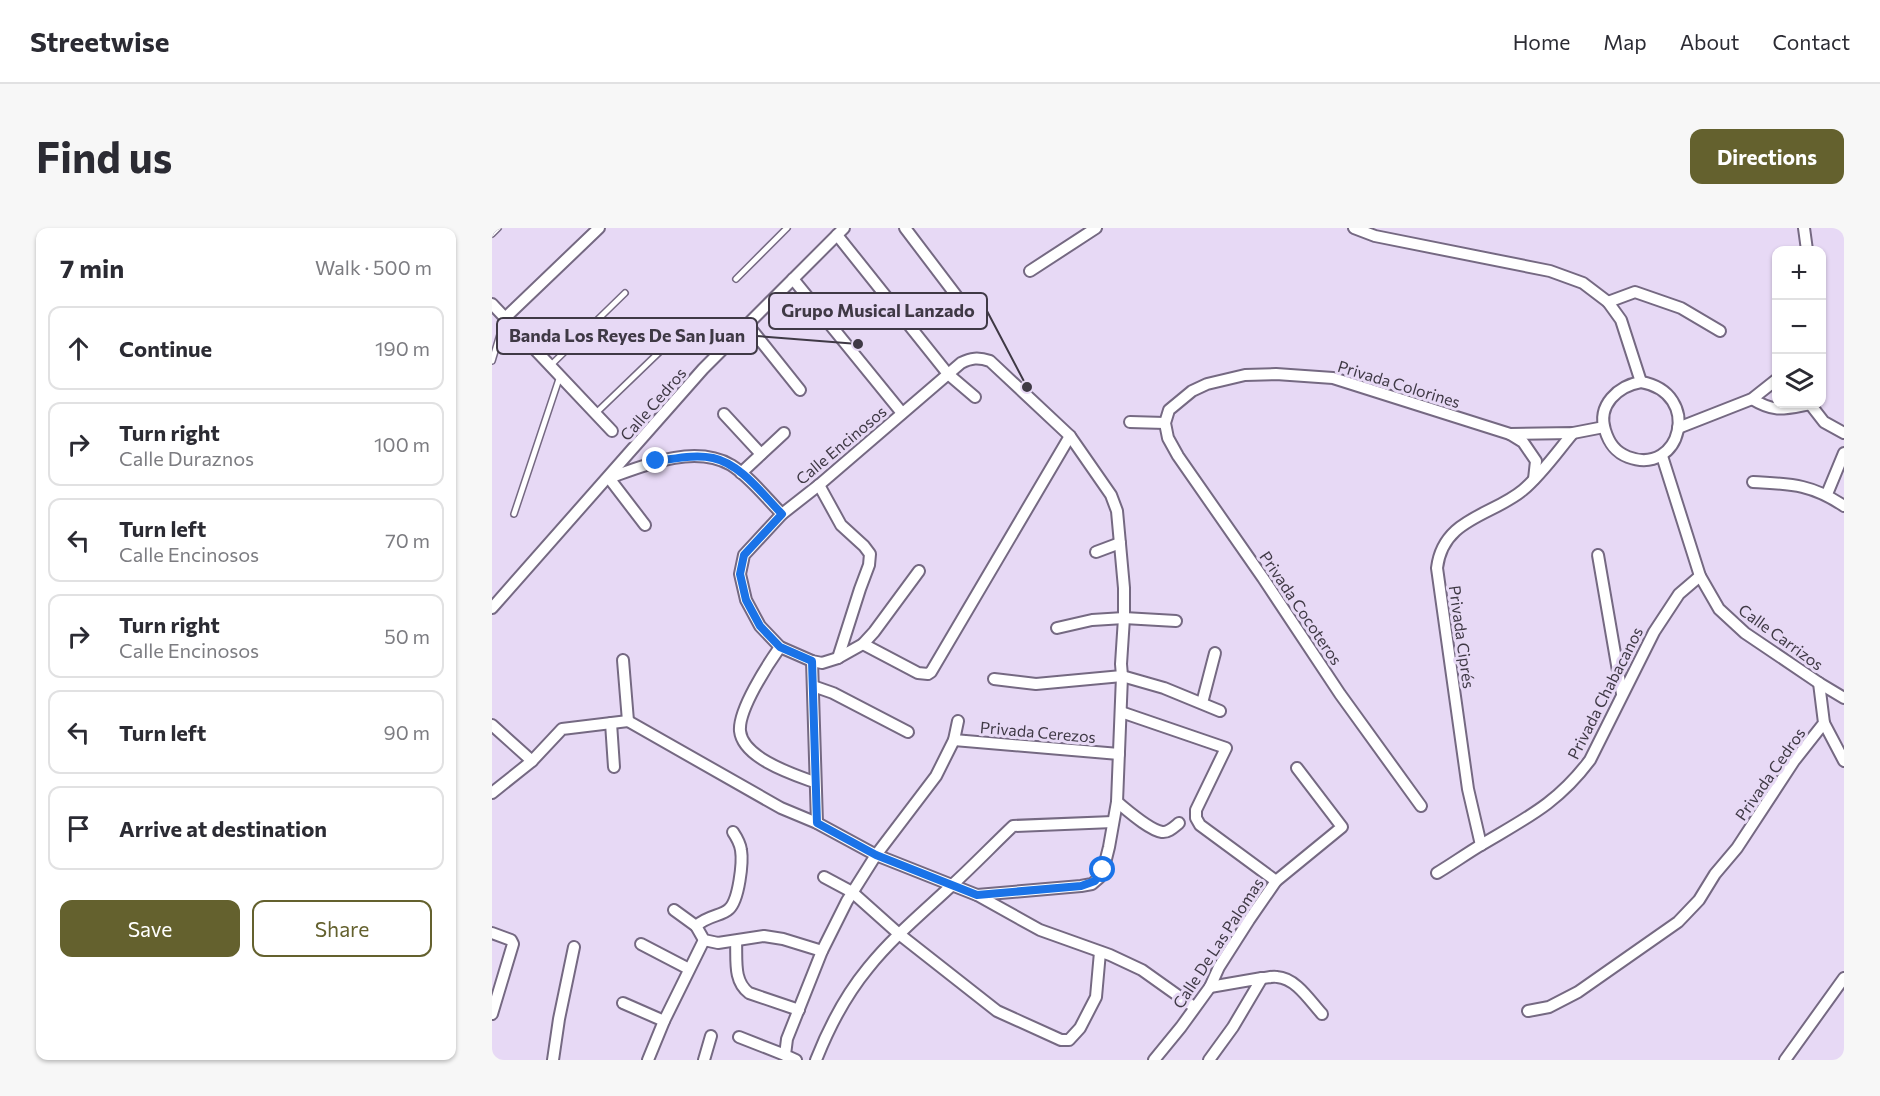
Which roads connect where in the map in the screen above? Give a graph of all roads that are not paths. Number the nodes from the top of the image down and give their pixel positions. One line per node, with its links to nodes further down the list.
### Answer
1 (498, 228): 9 (lane)
2 (599, 228): 18 (street)
3 (787, 228): 12 (lane)
4 (905, 228): 17 (street)
5 (1096, 228): 11 (street)
6 (1354, 228): 15 (street)
7 (1804, 228): 10 (street)
8 (840, 231): 13 (street, Calle Cedros); 24 (street)
9 (492, 234)
10 (1806, 246)
11 (1030, 270)
12 (736, 279)
13 (793, 279): 19 (street, Calle Cedros); 34 (street)
14 (625, 293): 23 (lane)
15 (1608, 302): 20 (street); 26 (street)
16 (492, 304): 18 (street)
17 (971, 315)
18 (505, 318): 22 (lane); 23 (street)
19 (748, 325): 28 (street); 50 (street, Calle Cedros)
20 (1720, 330)
21 (675, 337): 33 (lane)
22 (492, 361)
23 (550, 366): 25 (street)
24 (948, 374): 29 (street); 34 (street, Calle Encinosos); 45 (street, Calle Encinosos)
25 (560, 376): 33 (street); 56 (lane)
26 (1641, 382): 38 (street); 39 (street)
27 (1772, 383): 30 (street)
28 (800, 390)
29 (975, 397)
30 (1752, 399): 31 (street); 39 (street)
31 (1788, 408)
32 (1813, 408): 41 (street)
33 (596, 413): 40 (street)
34 (902, 413): 53 (street, Calle Encinosos)
35 (724, 414): 47 (street)
36 (1130, 422): 37 (street)
37 (1165, 423): 44 (street, Privada Colorines); 98 (street, Privada Cocoteros)
38 (1604, 427): 43 (street, Privada Colorines); 48 (street)
39 (1678, 428): 48 (street)
40 (612, 431)
41 (1844, 432)
42 (784, 433): 47 (street)
43 (1573, 433): 44 (street, Privada Colorines); 51 (street, Privada Ciprés)
44 (1510, 434): 51 (street)
45 (1070, 436): 59 (street, Calle Encinosos); 68 (street)
46 (1844, 453): 54 (street)
47 (761, 454): 49 (street)
48 (1662, 456): 63 (street, Calle Carrizos)
49 (741, 473): 50 (street); 57 (street)
50 (609, 477): 58 (street); 64 (street, Calle Cedros)
51 (1534, 479): 103 (street, Privada Ciprés)
52 (1753, 482): 54 (street)
53 (819, 485): 57 (street, Calle Encinosos); 71 (street)
54 (1827, 494): 55 (street)
55 (1844, 506)
56 (514, 514)
57 (782, 514): 69 (street, Calle Encinosos)
58 (645, 525)
59 (1120, 543): 60 (street); 65 (street, Calle Encinosos)
60 (1096, 552)
61 (1598, 555): 78 (street)
62 (919, 571): 68 (street)
63 (1700, 576): 76 (street, Calle Carrizos); 78 (street, Privada Chabacanos)
64 (492, 608)
65 (1124, 618): 66 (street); 67 (street); 74 (street, Calle Encinosos)
66 (1176, 621)
67 (1058, 628)
68 (863, 644): 71 (street)
69 (780, 647): 73 (street, Calle Encinosos); 95 (street)
70 (1215, 653): 80 (street)
71 (838, 658): 73 (street)
72 (623, 660): 84 (street)
73 (812, 661): 77 (street)
74 (1122, 676): 75 (street); 80 (street); 82 (street, Calle Encinosos)
75 (994, 679)
76 (1819, 683): 79 (street, Calle Carrizos); 86 (street, Privada Cedros)
77 (813, 686): 88 (street); 95 (street)
78 (1622, 694): 103 (street, Privada Chabacanos)
79 (1844, 698)
80 (1202, 703): 81 (street)
81 (1220, 711)
82 (1121, 712): 90 (street, Calle Encinosos); 107 (street)
83 (958, 720): 89 (street)
84 (628, 721): 85 (street); 100 (street)
85 (611, 723): 91 (street); 93 (street)
86 (1824, 723): 92 (street); 128 (street, Privada Cedros)
87 (492, 725): 91 (street)
88 (908, 732)
89 (954, 740): 90 (street, Privada Cerezos); 104 (street)
90 (1119, 754): 97 (street, Calle Encinosos)
91 (532, 761): 96 (street)
92 (1844, 761)
93 (614, 767)
94 (1296, 768): 107 (street, Calle De Las Palomas)
95 (814, 782): 100 (street)
96 (492, 793)
97 (1117, 802): 99 (street, Calle Encinosos); 101 (street)
98 (1421, 806)
99 (1113, 822): 108 (street); 110 (street, Calle Encinosos)
100 (817, 823): 104 (street)
101 (1179, 824)
102 (733, 832): 112 (street)
103 (1480, 845): 105 (street, Privada Chabacanos)
104 (876, 855): 108 (street); 109 (street)
105 (1437, 873)
106 (824, 877): 109 (street)
107 (1276, 881): 124 (street, Calle De Las Palomas)
108 (953, 884): 110 (street); 114 (street)
109 (852, 892): 114 (street); 119 (street)
110 (977, 895): 120 (street)
111 (674, 910): 112 (street)
112 (696, 926): 115 (street)
113 (492, 933): 129 (street)
114 (898, 934): 120 (street); 139 (street)
115 (704, 939): 116 (street); 121 (street)
116 (736, 941): 119 (street); 127 (street)
117 (641, 944): 121 (street)
118 (574, 947): 135 (street)
119 (822, 951): 127 (street)
120 (1100, 952): 126 (street)
121 (689, 969): 131 (street)
122 (1262, 978): 124 (street); 130 (street); 141 (street)
123 (1844, 978): 142 (street)
124 (1210, 987): 126 (street, Calle De Las Palomas)
125 (623, 1003): 131 (street)
126 (1194, 1007): 140 (street, Calle De Las Palomas)
127 (799, 1010): 134 (street)
128 (1528, 1011)
129 (492, 1014)
130 (1322, 1014)
131 (664, 1021): 136 (street)
132 (711, 1036): 137 (street)
133 (739, 1037): 134 (street)
134 (785, 1055): 138 (street)
135 (553, 1060)
136 (648, 1060)
137 (704, 1060)
138 (796, 1060)
139 (816, 1060)
140 (1154, 1060)
141 (1209, 1060)
142 (1785, 1060)

